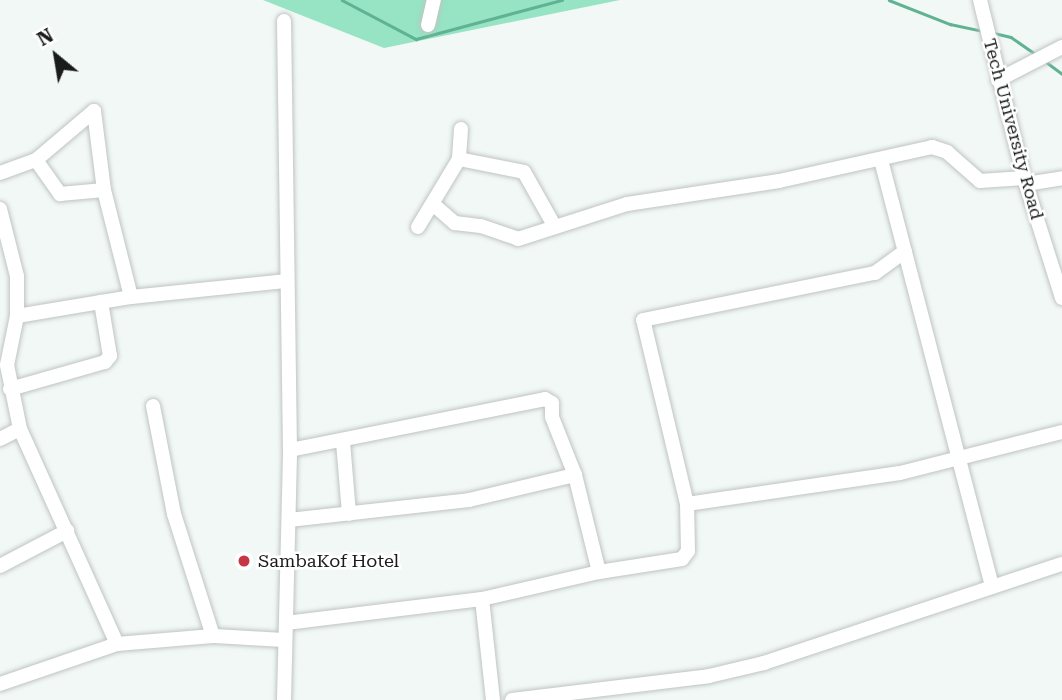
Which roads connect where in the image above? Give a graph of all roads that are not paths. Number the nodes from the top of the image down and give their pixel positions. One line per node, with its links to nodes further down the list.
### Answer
1 (434, 0): 4 (street)
2 (980, 0): 6 (street, Tech University Road)
3 (284, 21): 21 (street)
4 (428, 25)
5 (1062, 47): 6 (street)
6 (998, 80): 13 (street, Tech University Road)
7 (461, 130): 8 (street)
8 (459, 159): 15 (street); 18 (street)
9 (36, 160): 11 (street); 14 (street); 14 (street)
10 (881, 160): 13 (street); 18 (street); 19 (street)
11 (0, 173)
12 (1062, 178): 13 (street)
13 (1025, 181): 20 (street, Tech University Road)
14 (104, 190): 22 (street)
15 (434, 205): 17 (street); 18 (street)
16 (0, 209): 25 (street)
17 (418, 227)
18 (555, 227)
19 (905, 251): 34 (street); 36 (street)
20 (1056, 257): 23 (street, Tech University Road)
21 (285, 281): 22 (street); 33 (street)
22 (131, 297): 24 (street)
23 (1062, 298)
24 (101, 302): 25 (street); 27 (street)
25 (17, 316): 26 (street)
26 (3, 364): 27 (street)
27 (10, 389): 29 (street)
28 (153, 406): 46 (street)
29 (20, 429): 31 (street); 39 (street)
30 (1062, 432): 34 (street)
31 (0, 439)
32 (343, 442): 33 (street); 35 (street); 37 (street)
33 (290, 450): 38 (street)
34 (959, 461): 36 (street); 43 (street)
35 (575, 475): 37 (street); 42 (street)
36 (687, 504): 42 (street)
37 (349, 514): 38 (street)
38 (289, 520): 45 (street)
39 (67, 531): 41 (street); 48 (street)
40 (1062, 564): 43 (street)
41 (0, 566)
42 (599, 572): 44 (street)
43 (992, 587): 50 (street)
44 (482, 599): 45 (street); 52 (street)
45 (286, 623): 47 (street)
46 (213, 636): 47 (street); 48 (street)
47 (285, 640): 51 (street)
48 (117, 644): 49 (street)
49 (0, 684)
50 (604, 693): 53 (street)
51 (284, 700)
52 (493, 700)
53 (512, 700)

